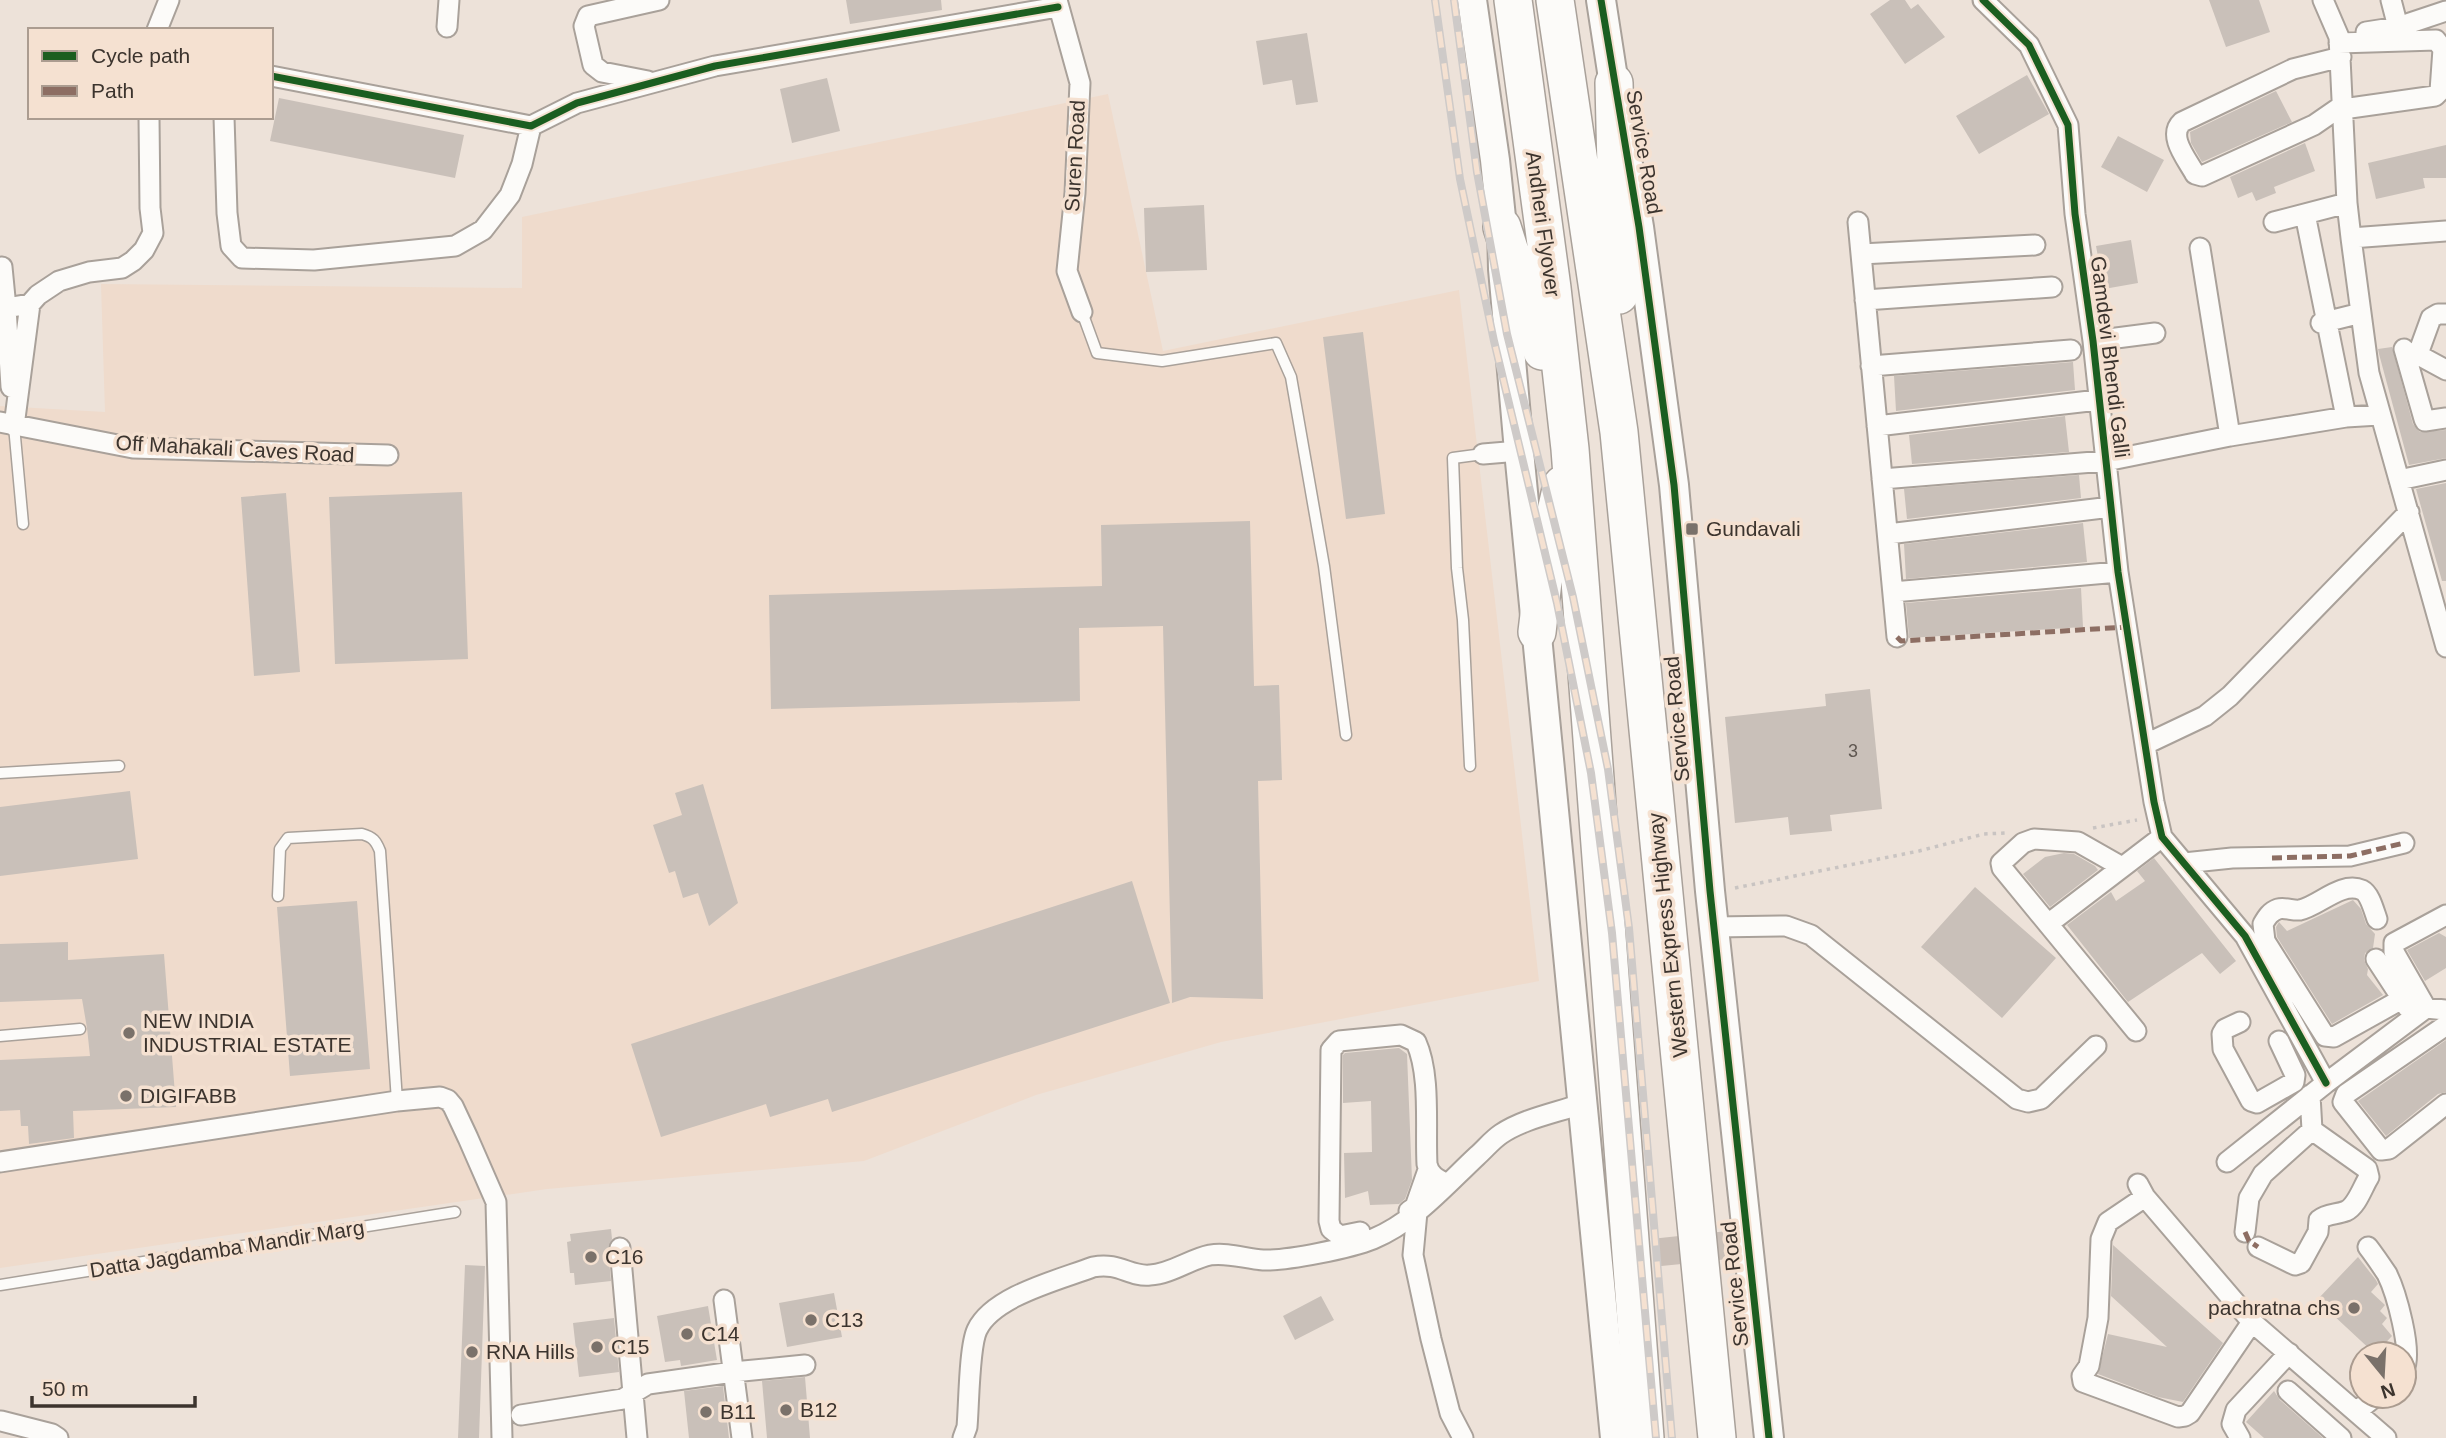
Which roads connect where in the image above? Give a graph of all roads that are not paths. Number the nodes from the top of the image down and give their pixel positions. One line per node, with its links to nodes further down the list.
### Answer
1 (169, 0): 15 (street)
2 (449, 0): 13 (street)
3 (659, 0): 18 (street)
4 (1472, 0): 28 (street)
5 (1513, 0): 60 (highway, Andheri Flyover)
6 (1555, 0): 58 (highway)
7 (1601, 0): 19 (street, Service Road)
8 (1983, 0): 44 (street, Gamdevi Bhendi Galli)
9 (2323, 0): 16 (street)
10 (2391, 0): 14 (street)
11 (1058, 4): 18 (street); 39 (street, Suren Road)
12 (2446, 11): 14 (street)
13 (447, 27)
14 (2398, 27): 16 (street)
15 (158, 28)
16 (2340, 46): 20 (street); 20 (street); 20 (street)
17 (273, 76): 23 (street)
18 (656, 83): 23 (street)
19 (1614, 83): 58 (highway); 90 (street, Service Road)
20 (2343, 107): 24 (street)
21 (149, 119): 37 (street)
22 (224, 119): 23 (street)
23 (531, 125)
24 (2347, 203): 25 (street); 30 (street)
25 (2305, 214): 27 (street); 42 (street)
26 (1858, 222): 33 (street)
27 (2274, 222)
28 (1502, 228): 60 (highway); 61 (street)
29 (2446, 232): 30 (street)
30 (2351, 238): 40 (street)
31 (2035, 245): 33 (street)
32 (2200, 248): 59 (street)
33 (1861, 254): 36 (street)
34 (2, 267): 38 (street)
35 (2052, 287): 36 (street)
36 (1865, 300): 47 (street)
37 (30, 304): 38 (street); 56 (street)
38 (6, 308): 51 (street)
39 (1082, 312): 77 (lane)
40 (2361, 313): 42 (street); 49 (street)
41 (2446, 314): 48 (street)
42 (2324, 322): 50 (street)
43 (2155, 333): 44 (street)
44 (2092, 341): 52 (street, Gamdevi Bhendi Galli)
45 (2404, 349): 55 (street)
46 (2071, 350): 47 (street)
47 (1871, 366): 57 (street)
48 (2446, 370)
49 (2369, 373): 50 (street); 53 (street)
50 (2336, 382): 54 (street)
51 (11, 389)
52 (2098, 400): 57 (street); 64 (street, Gamdevi Bhendi Galli)
53 (2379, 415): 54 (street); 67 (street)
54 (2346, 417): 59 (street)
55 (2446, 418)
56 (7, 424): 63 (street, Off Mahakali Caves Road); 70 (lane)
57 (1877, 426): 66 (street)
58 (1619, 432): 136 (highway, Western Express Highway)
59 (2230, 436): 64 (street)
60 (1570, 449): 74 (highway); 135 (highway)
61 (1519, 451): 62 (street); 74 (street)
62 (1483, 454): 80 (lane)
63 (388, 455)
64 (2106, 461): 66 (street); 68 (street, Gamdevi Bhendi Galli)
65 (2446, 470): 67 (street)
66 (1882, 479): 71 (street)
67 (2399, 480): 69 (street)
68 (2111, 507): 71 (street); 72 (street, Gamdevi Bhendi Galli)
69 (2409, 512): 76 (street); 78 (street)
70 (23, 524)
71 (1888, 534): 73 (street)
72 (2118, 572): 73 (street); 78 (street, Gamdevi Bhendi Galli)
73 (1893, 592): 75 (street)
74 (1537, 632): 104 (street)
75 (1898, 637)
76 (2444, 637)
77 (1346, 735)
78 (2146, 744): 82 (street, Gamdevi Bhendi Galli)
79 (119, 766): 81 (lane)
80 (1470, 766)
81 (0, 774)
82 (2162, 837): 84 (street); 85 (street)
83 (2404, 843): 84 (street)
84 (2184, 863): 99 (street)
85 (2122, 867): 89 (street); 89 (street)
86 (278, 896): 103 (lane)
87 (2446, 915): 93 (street)
88 (2377, 919): 92 (street)
89 (2048, 924): 97 (street)
90 (1714, 927): 100 (street); 137 (street, Service Road)
91 (2376, 959): 92 (street)
92 (2402, 999): 93 (street)
93 (2429, 1012): 101 (street)
94 (2240, 1022): 102 (street)
95 (2446, 1027): 105 (street)
96 (80, 1029): 98 (lane)
97 (2136, 1031)
98 (0, 1036)
99 (2302, 1039): 101 (street); 102 (street)
100 (2095, 1046)
101 (2318, 1089): 106 (street); 107 (street)
102 (2266, 1098): 106 (street)
103 (397, 1101): 108 (street); 129 (street)
104 (1581, 1104): 111 (street); 134 (street)
105 (2446, 1104)
106 (2281, 1120): 110 (street)
107 (2312, 1130): 110 (street); 110 (street)
108 (0, 1162)
109 (1428, 1170): 109 (street); 111 (street)
110 (2258, 1182)
111 (1447, 1184): 113 (street)
112 (455, 1212): 116 (lane, Datta Jagdamba Mandir Marg)
113 (1417, 1212): 132 (street); 133 (street)
114 (2368, 1247): 119 (street)
115 (620, 1248): 124 (street)
116 (0, 1285)
117 (724, 1300): 122 (street)
118 (2252, 1322): 118 (street); 120 (street)
119 (2407, 1340)
120 (2289, 1353): 125 (street); 138 (street)
121 (805, 1365): 122 (street)
122 (733, 1371): 124 (street); 131 (street)
123 (2288, 1391): 139 (street)
124 (632, 1393): 126 (street); 130 (street)
125 (2357, 1411): 140 (street)
126 (521, 1415)
127 (1, 1421): 128 (street)
128 (58, 1438)
129 (502, 1438)
130 (636, 1438)
131 (741, 1438)
132 (962, 1438)
133 (1463, 1438)
134 (1615, 1438)
135 (1645, 1438)
136 (1717, 1438)
137 (1769, 1438)
138 (2240, 1438)
139 (2341, 1438)
140 (2386, 1438)

